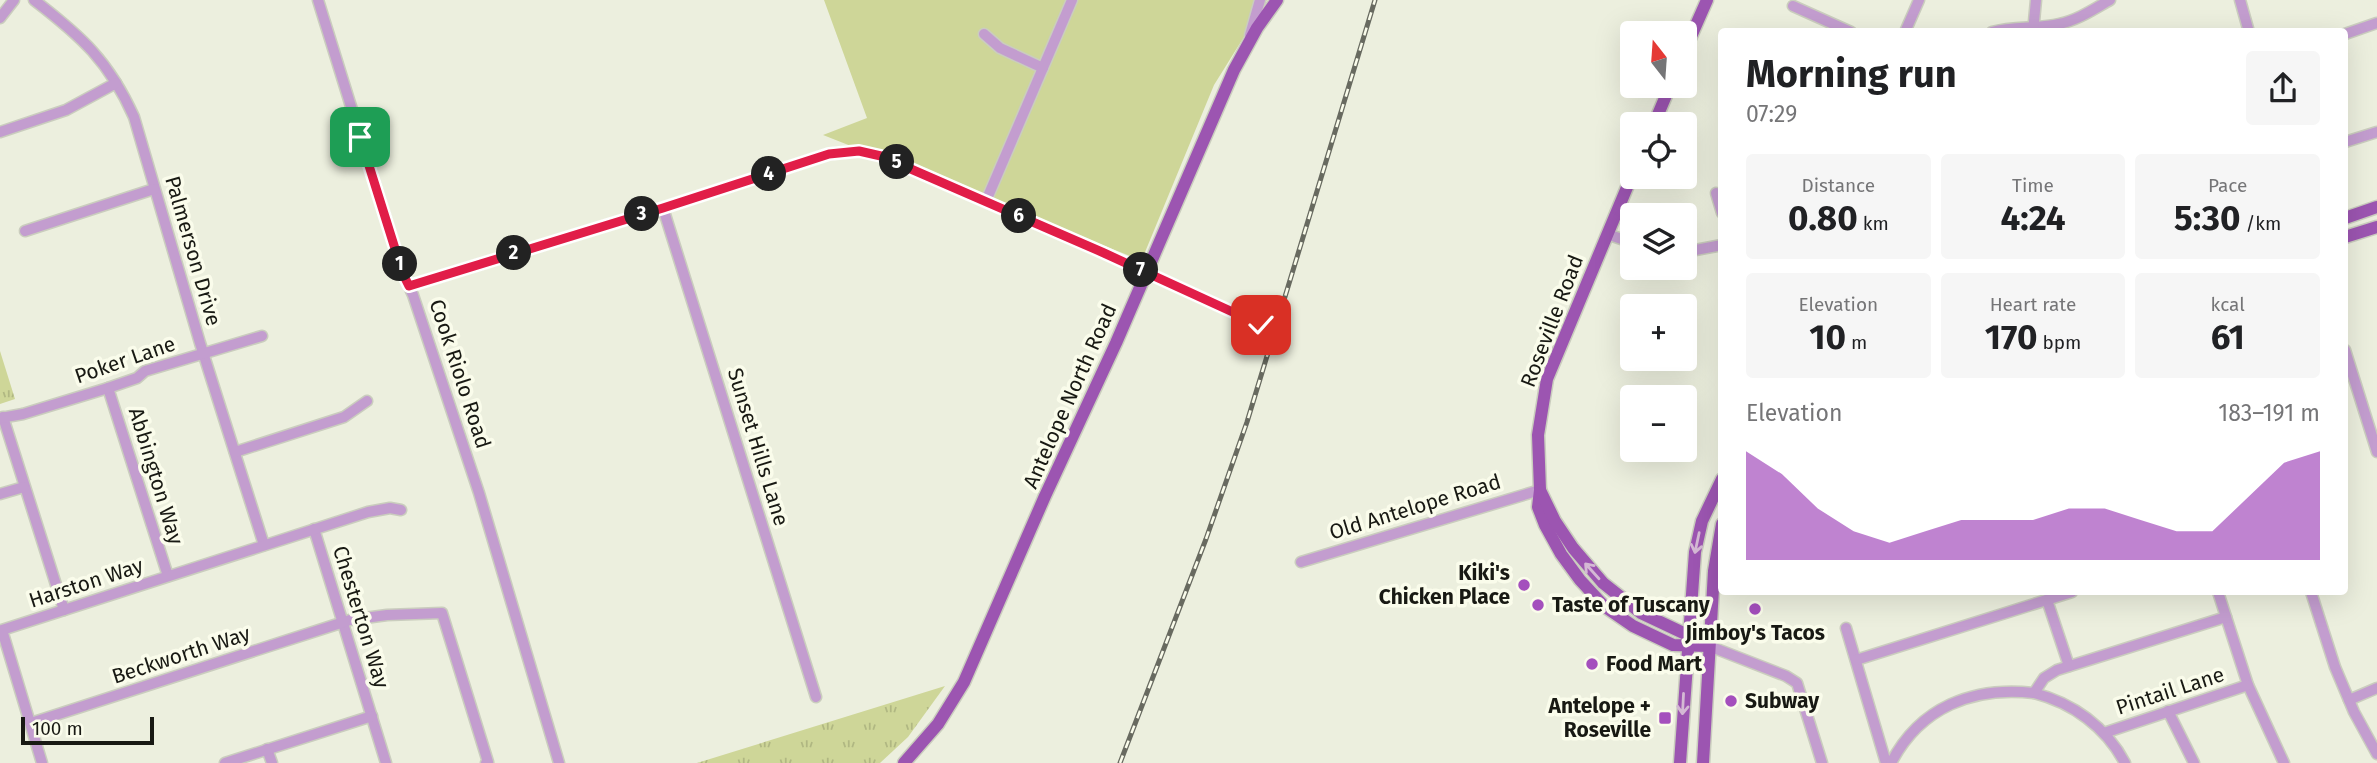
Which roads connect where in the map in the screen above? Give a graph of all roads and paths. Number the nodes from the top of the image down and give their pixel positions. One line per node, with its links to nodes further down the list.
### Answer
1 (14, 0): 13 (street)
2 (34, 0): 25 (street, Palmerson Drive)
3 (318, 0): 45 (street, Cook Riolo Road)
4 (1072, 0): 24 (street)
5 (1260, 0): 23 (street)
6 (1277, 0): 23 (main road, Antelope North Road)
7 (1707, 0): 14 (main road)
8 (1919, 0): 17 (street)
9 (2036, 0): 18 (street)
10 (2110, 0): 19 (street)
11 (2240, 0): 20 (street)
12 (1793, 6): 16 (street)
13 (0, 18)
14 (1698, 21)
15 (2377, 23): 22 (street)
16 (1842, 28)
17 (1907, 28)
18 (2033, 28)
19 (2038, 28)
20 (2248, 28)
21 (984, 33): 24 (street)
22 (2348, 33)
23 (1248, 41): 44 (main road, Antelope North Road)
24 (1043, 68): 33 (street)
25 (116, 83): 26 (street); 29 (street, Palmerson Drive)
26 (0, 132)
27 (2377, 132): 28 (street)
28 (2348, 141)
29 (154, 189): 38 (street); 48 (street, Palmerson Drive)
30 (1626, 189): 39 (main road, Roseville Road)
31 (1716, 194): 32 (street)
32 (1718, 200)
33 (986, 201): 35 (street); 44 (street)
34 (2377, 207): 36 (main road)
35 (663, 208): 45 (street); 82 (street, Sunset Hills Lane)
36 (2348, 217)
37 (2377, 227): 40 (main road)
38 (25, 231)
39 (1607, 234): 41 (street); 59 (main road, Roseville Road)
40 (2348, 236)
41 (1620, 238)
42 (1718, 246): 43 (street)
43 (1697, 250)
44 (1146, 273): 46 (street); 96 (main road, Antelope North Road)
45 (409, 286): 95 (street, Cook Riolo Road)
46 (1261, 325)
47 (261, 336): 48 (street, Poker Lane)
48 (203, 354): 50 (street, Poker Lane); 55 (street, Palmerson Drive)
49 (2348, 360): 53 (street)
50 (108, 388): 54 (street, Poker Lane); 66 (street, Abbington Way)
51 (367, 401): 55 (street)
52 (2377, 407): 53 (street)
53 (2364, 411): 56 (street)
54 (1, 418): 57 (street)
55 (235, 452): 64 (street, Palmerson Drive)
56 (2377, 452)
57 (24, 487): 60 (street); 71 (street)
58 (1718, 487): 75 (main road, one-way to 75)
59 (1540, 490): 65 (street, Old Antelope Road); 75 (main road, Roseville Road)
60 (0, 494)
61 (401, 510): 62 (street, Harston Way)
62 (314, 529): 64 (street, Harston Way); 73 (street, Chesterton Way)
63 (1718, 544): 76 (main road)
64 (264, 545): 66 (street, Harston Way)
65 (1301, 562)
66 (168, 576): 71 (street, Harston Way)
67 (2063, 595): 70 (street)
68 (2219, 595): 72 (street)
69 (2312, 595): 83 (street)
70 (2047, 600): 77 (street); 78 (street)
71 (64, 610): 86 (street, Harston Way)
72 (2226, 617): 78 (street); 79 (street)
73 (343, 623): 85 (street, Chesterton Way); 86 (street, Beckworth Way); 94 (street, Beckworth Way)
74 (1846, 628): 77 (street)
75 (1688, 640): 76 (main road, Roseville Road); 97 (main road, one-way to 97)
76 (1709, 646): 98 (main road); 99 (street)
77 (1856, 660): 100 (street)
78 (2069, 666): 81 (street)
79 (2248, 685): 84 (street, Pintail Lane); 103 (street)
80 (2377, 688): 83 (street)
81 (2034, 693): 87 (street); 100 (street)
82 (816, 697)
83 (2349, 701): 89 (street)
84 (2168, 711): 87 (street, Pintail Lane); 102 (street)
85 (372, 716): 88 (street); 93 (street, Chesterton Way)
86 (31, 723): 90 (street, Harston Way)
87 (2104, 733): 101 (street)
88 (267, 749): 91 (street); 92 (street)
89 (2377, 754)
90 (42, 763)
91 (225, 763)
92 (272, 763)
93 (386, 763)
94 (486, 763)
95 (559, 763)
96 (904, 763)
97 (1680, 763)
98 (1703, 763)
99 (1822, 763)
100 (1888, 763)
101 (2124, 763)
102 (2194, 763)
103 (2284, 763)

